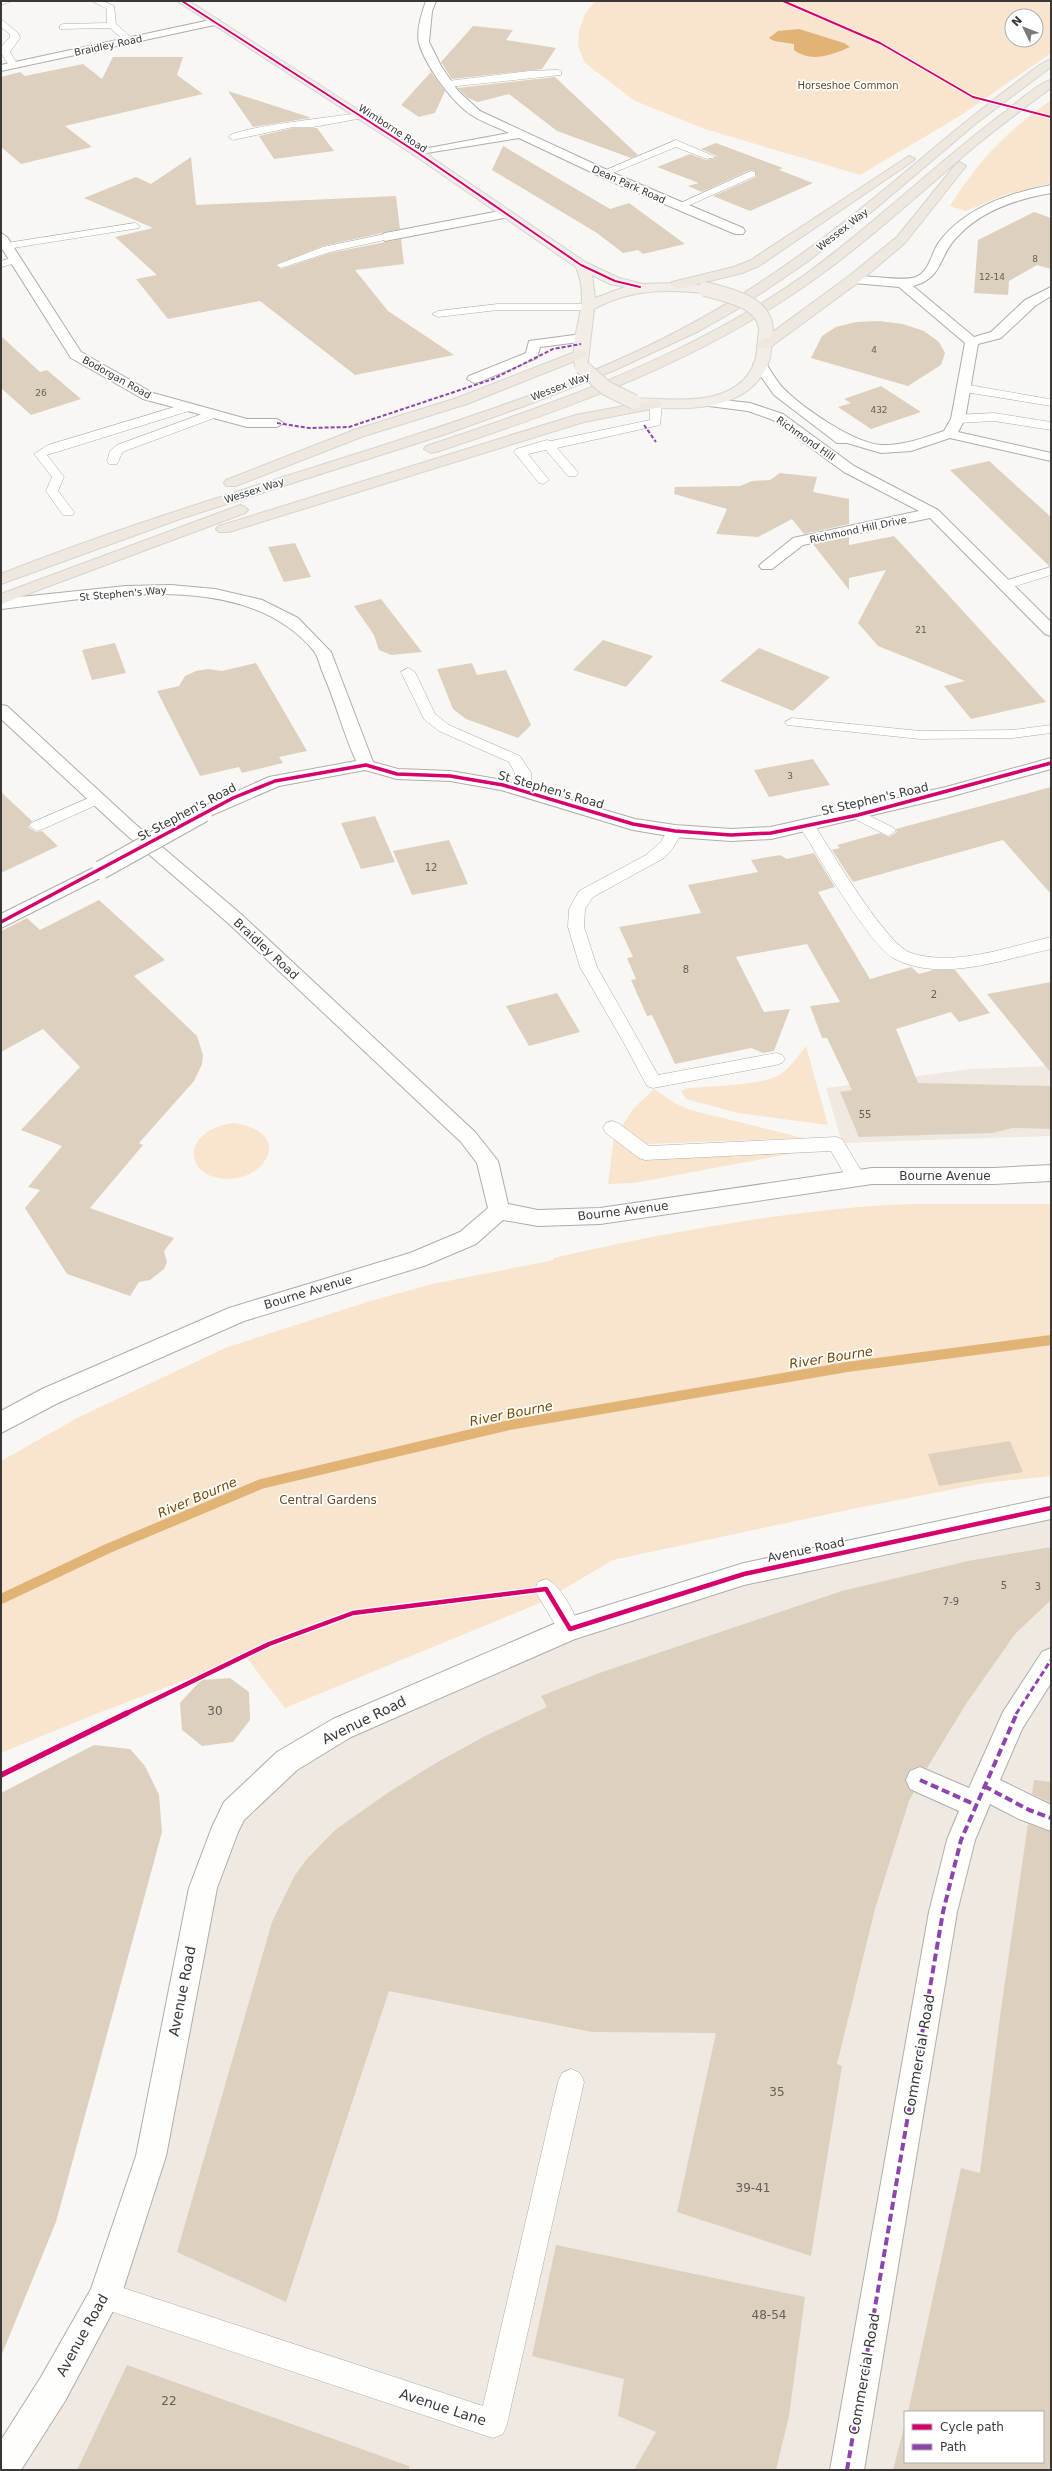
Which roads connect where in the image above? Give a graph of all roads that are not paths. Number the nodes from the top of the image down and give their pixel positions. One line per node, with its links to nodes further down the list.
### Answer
1 (8, 1): 5 (lane)
2 (96, 1): 8 (lane)
3 (182, 1): 7 (main road, Wimborne Road)
4 (431, 1): 16 (street, Dean Park Road)
5 (1, 2)
6 (1, 22): 12 (lane)
7 (215, 22): 10 (street, Braidley Road); 17 (main road, Wimborne Road)
8 (112, 25): 9 (lane); 10 (lane)
9 (63, 27)
10 (129, 40): 12 (street, Braidley Road)
11 (1051, 62): 18 (highway, Wessex Way)
12 (13, 65): 13 (street, Braidley Road)
13 (1, 68)
14 (558, 73): 16 (lane)
15 (1051, 83): 21 (highway, Wessex Way)
16 (448, 84): 19 (street, Dean Park Road)
17 (360, 116): 20 (lane); 22 (main road, Wimborne Road)
18 (973, 121): 39 (highway); 73 (highway, Wessex Way)
19 (520, 134): 22 (street); 24 (street, Dean Park Road)
20 (233, 137)
21 (976, 140): 37 (highway); 64 (highway, Wessex Way)
22 (418, 153): 28 (main road, Wimborne Road)
23 (711, 157): 24 (lane)
24 (604, 173): 27 (street, Dean Park Road)
25 (750, 174): 27 (lane)
26 (1051, 189): 38 (street)
27 (679, 206): 30 (street, Dean Park Road)
28 (505, 214): 31 (street); 36 (main road, Wimborne Road)
29 (136, 226): 32 (lane)
30 (739, 231)
31 (385, 237): 35 (lane)
32 (4, 242): 33 (street, Bodorgan Road)
33 (16, 260): 34 (lane); 54 (street, Bodorgan Road)
34 (1, 264)
35 (281, 265)
36 (581, 265): 40 (main road, Wimborne Road); 42 (main road)
37 (854, 279): 38 (street); 46 (highway)
38 (902, 283): 45 (street)
39 (677, 286): 40 (main road); 46 (main road, bridge)
40 (640, 287): 42 (main road)
41 (1051, 291): 45 (street)
42 (589, 307): 43 (lane); 44 (main road)
43 (438, 314)
44 (582, 338): 47 (main road); 49 (street)
45 (972, 342): 50 (street)
46 (764, 345): 48 (main road)
47 (581, 361): 53 (main road, bridge); 73 (highway)
48 (760, 365): 51 (main road); 60 (street, Richmond Hill)
49 (474, 379)
50 (963, 388): 52 (lane); 56 (street)
51 (706, 402): 53 (main road); 70 (street, Richmond Hill)
52 (1049, 403)
53 (656, 404): 63 (lane); 78 (highway)
54 (188, 407): 55 (street, Bodorgan Road); 71 (lane)
55 (213, 414): 57 (street, Bodorgan Road); 66 (lane)
56 (958, 419): 59 (lane); 61 (street)
57 (248, 423): 58 (street, Bodorgan Road); 62 (street)
58 (277, 423)
59 (1051, 426)
60 (832, 431): 61 (street); 70 (street, Richmond Hill)
61 (949, 434): 65 (street)
62 (237, 435)
63 (547, 444): 68 (lane); 69 (lane)
64 (419, 453)
65 (1051, 457)
66 (113, 461)
67 (389, 463): 78 (highway, Wessex Way)
68 (572, 473)
69 (543, 480)
70 (899, 496): 72 (street, Richmond Hill)
71 (68, 512)
72 (933, 513): 74 (street, Richmond Hill Drive); 77 (street, Richmond Hill)
73 (98, 541): 76 (highway, Wessex Way)
74 (767, 566)
75 (1051, 571): 77 (lane)
76 (1, 579)
77 (1006, 585): 81 (street, Richmond Hill)
78 (22, 590): 79 (highway, Wessex Way)
79 (1, 599)
80 (1, 604): 87 (street, St Stephen's Way)
81 (1051, 631)
82 (408, 672): 88 (lane)
83 (1, 710): 89 (street, Braidley Road)
84 (792, 722): 85 (lane)
85 (1051, 729)
86 (1051, 763): 90 (street, St Stephen's Road)
87 (366, 765): 88 (street, St Stephen's Road); 95 (street, St Stephen's Road, bridge)
88 (523, 791): 93 (street, St Stephen's Road)
89 (98, 799): 92 (lane); 101 (street, Braidley Road)
90 (858, 815): 91 (street, St Stephen's Road); 94 (lane)
91 (806, 824): 93 (street, St Stephen's Road); 96 (lane)
92 (37, 826)
93 (675, 831): 97 (lane)
94 (888, 831)
95 (1, 922)
96 (1051, 943)
97 (776, 1059)
98 (612, 1128): 100 (lane)
99 (1051, 1173): 100 (street, Bourne Avenue)
100 (858, 1178): 101 (street, Bourne Avenue)
101 (499, 1211): 102 (street, Bourne Avenue)
102 (1, 1423)
103 (1051, 1508): 105 (street, Avenue Road)
104 (546, 1589): 105 (lane)
105 (570, 1629): 111 (street, Avenue Road)
106 (1051, 1660): 108 (street, Commercial Road)
107 (920, 1780): 108 (street)
108 (980, 1795): 109 (street); 113 (street, Commercial Road)
109 (1051, 1818)
110 (571, 2082): 111 (lane, Avenue Lane)
111 (105, 2296): 112 (street, Avenue Road)
112 (1, 2470)
113 (847, 2470)

